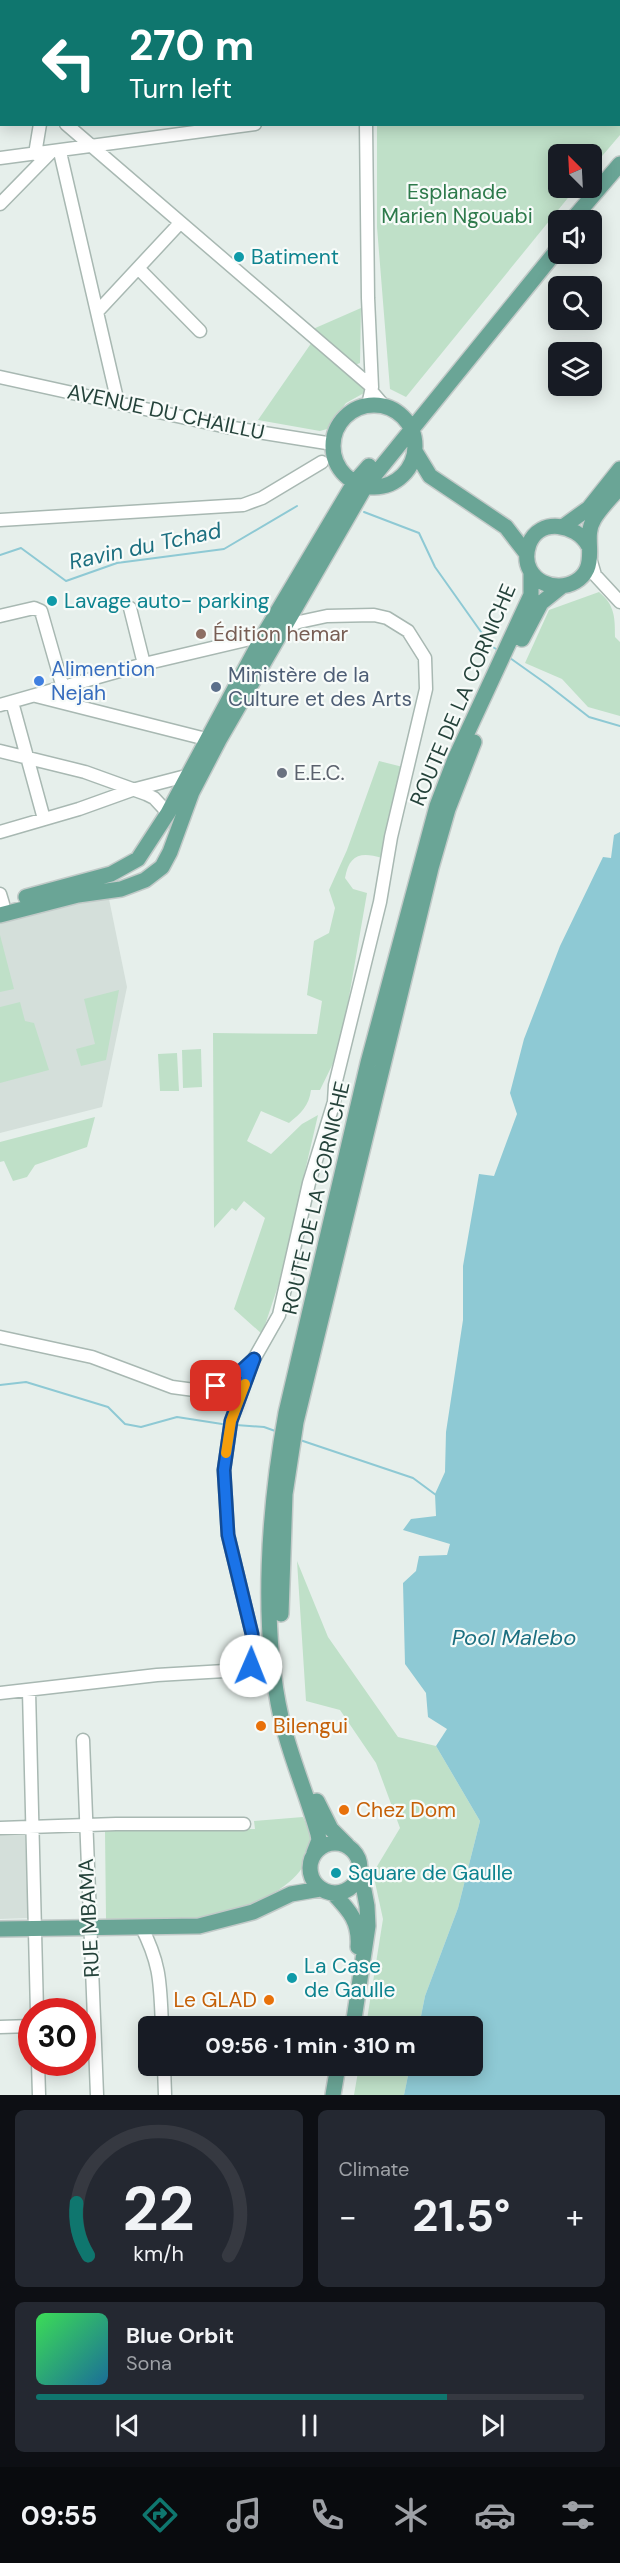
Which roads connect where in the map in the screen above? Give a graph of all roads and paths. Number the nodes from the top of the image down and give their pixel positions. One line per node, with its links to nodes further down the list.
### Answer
1 (40, 126): 7 (street)
2 (68, 126): 5 (street)
3 (241, 126): 5 (street)
4 (366, 126): 21 (street)
5 (92, 147): 6 (street); 14 (street)
6 (56, 152): 7 (street); 11 (street); 18 (street)
7 (35, 154): 8 (street)
8 (0, 158)
9 (620, 164): 12 (main road)
10 (620, 177): 13 (main road)
11 (0, 204)
12 (581, 210)
13 (592, 210)
14 (180, 223): 17 (street); 21 (street)
15 (548, 250): 23 (main road)
16 (548, 261): 23 (main road)
17 (138, 268): 18 (street); 19 (street)
18 (98, 310): 22 (street)
19 (200, 331)
20 (0, 377): 22 (street, AVENUE DU CHAILLU)
21 (371, 395): 23 (main road); 24 (main road)
22 (118, 403): 24 (street, AVENUE DU CHAILLU)
23 (409, 424): 25 (main road); 30 (main road)
24 (333, 444): 30 (main road)
25 (416, 453): 28 (main road); 29 (main road)
26 (322, 462): 32 (street)
27 (620, 469): 33 (main road)
28 (430, 476): 29 (main road); 34 (main road)
29 (402, 477): 30 (main road)
30 (360, 485): 45 (main road); 46 (main road)
31 (620, 487): 36 (main road)
32 (0, 520)
33 (564, 526): 35 (main road); 36 (main road)
34 (506, 527): 35 (main road); 37 (main road)
35 (540, 530): 37 (main road)
36 (589, 552): 39 (street); 40 (main road)
37 (526, 553): 38 (main road)
38 (531, 572): 40 (main road); 44 (main road, ROUTE DE LA CORNICHE)
39 (602, 584): 40 (street); 41 (street)
40 (567, 585): 44 (main road, ROUTE DE LA CORNICHE)
41 (620, 602)
42 (130, 608): 47 (street)
43 (0, 616): 48 (street)
44 (525, 620): 62 (main road, ROUTE DE LA CORNICHE)
45 (282, 630): 46 (street); 59 (main road); 61 (street)
46 (262, 636): 47 (street); 51 (main road)
47 (144, 664): 48 (street)
48 (63, 688): 49 (street)
49 (35, 696): 50 (street); 51 (street)
50 (6, 703): 53 (street)
51 (206, 740): 54 (main road)
52 (0, 751): 53 (street)
53 (27, 758): 55 (street); 57 (street)
54 (186, 776): 55 (street); 56 (main road)
55 (132, 790): 56 (street); 57 (street)
56 (168, 813): 59 (main road)
57 (44, 819): 58 (street)
58 (0, 832)
59 (1, 904)
60 (0, 1337): 61 (street)
61 (254, 1359): 63 (street)
62 (276, 1646): 70 (main road, ROUTE DE LA CORNICHE); 71 (main road, ROUTE DE LA CORNICHE)
63 (29, 1691): 64 (street); 68 (street)
64 (0, 1693)
65 (82, 1740): 67 (street, RUE MBAMA)
66 (244, 1824): 67 (street)
67 (84, 1825): 68 (street); 76 (street, RUE MBAMA)
68 (31, 1827): 69 (street); 78 (street)
69 (0, 1828)
70 (347, 1845): 71 (main road); 72 (main road, ROUTE DE LA CORNICHE)
71 (312, 1857): 73 (main road, ROUTE DE LA CORNICHE); 74 (main road)
72 (360, 1869): 73 (main road); 82 (main road, ROUTE DE LA CORNICHE)
73 (327, 1891): 74 (main road); 81 (main road, ROUTE DE LA CORNICHE)
74 (291, 1894): 75 (main road)
75 (141, 1926): 76 (main road); 80 (street)
76 (90, 1928): 78 (main road); 90 (street, RUE MBAMA)
77 (0, 1929): 78 (main road)
78 (36, 1929): 79 (street)
79 (37, 1998)
80 (161, 2016)
81 (346, 2016)
82 (355, 2016)
83 (18, 2026): 84 (street)
84 (0, 2027)
85 (38, 2076): 89 (street)
86 (164, 2076): 91 (street)
87 (336, 2076): 92 (main road)
88 (347, 2076): 93 (main road)
89 (39, 2095)
90 (98, 2095)
91 (165, 2095)
92 (333, 2095)
93 (344, 2095)

